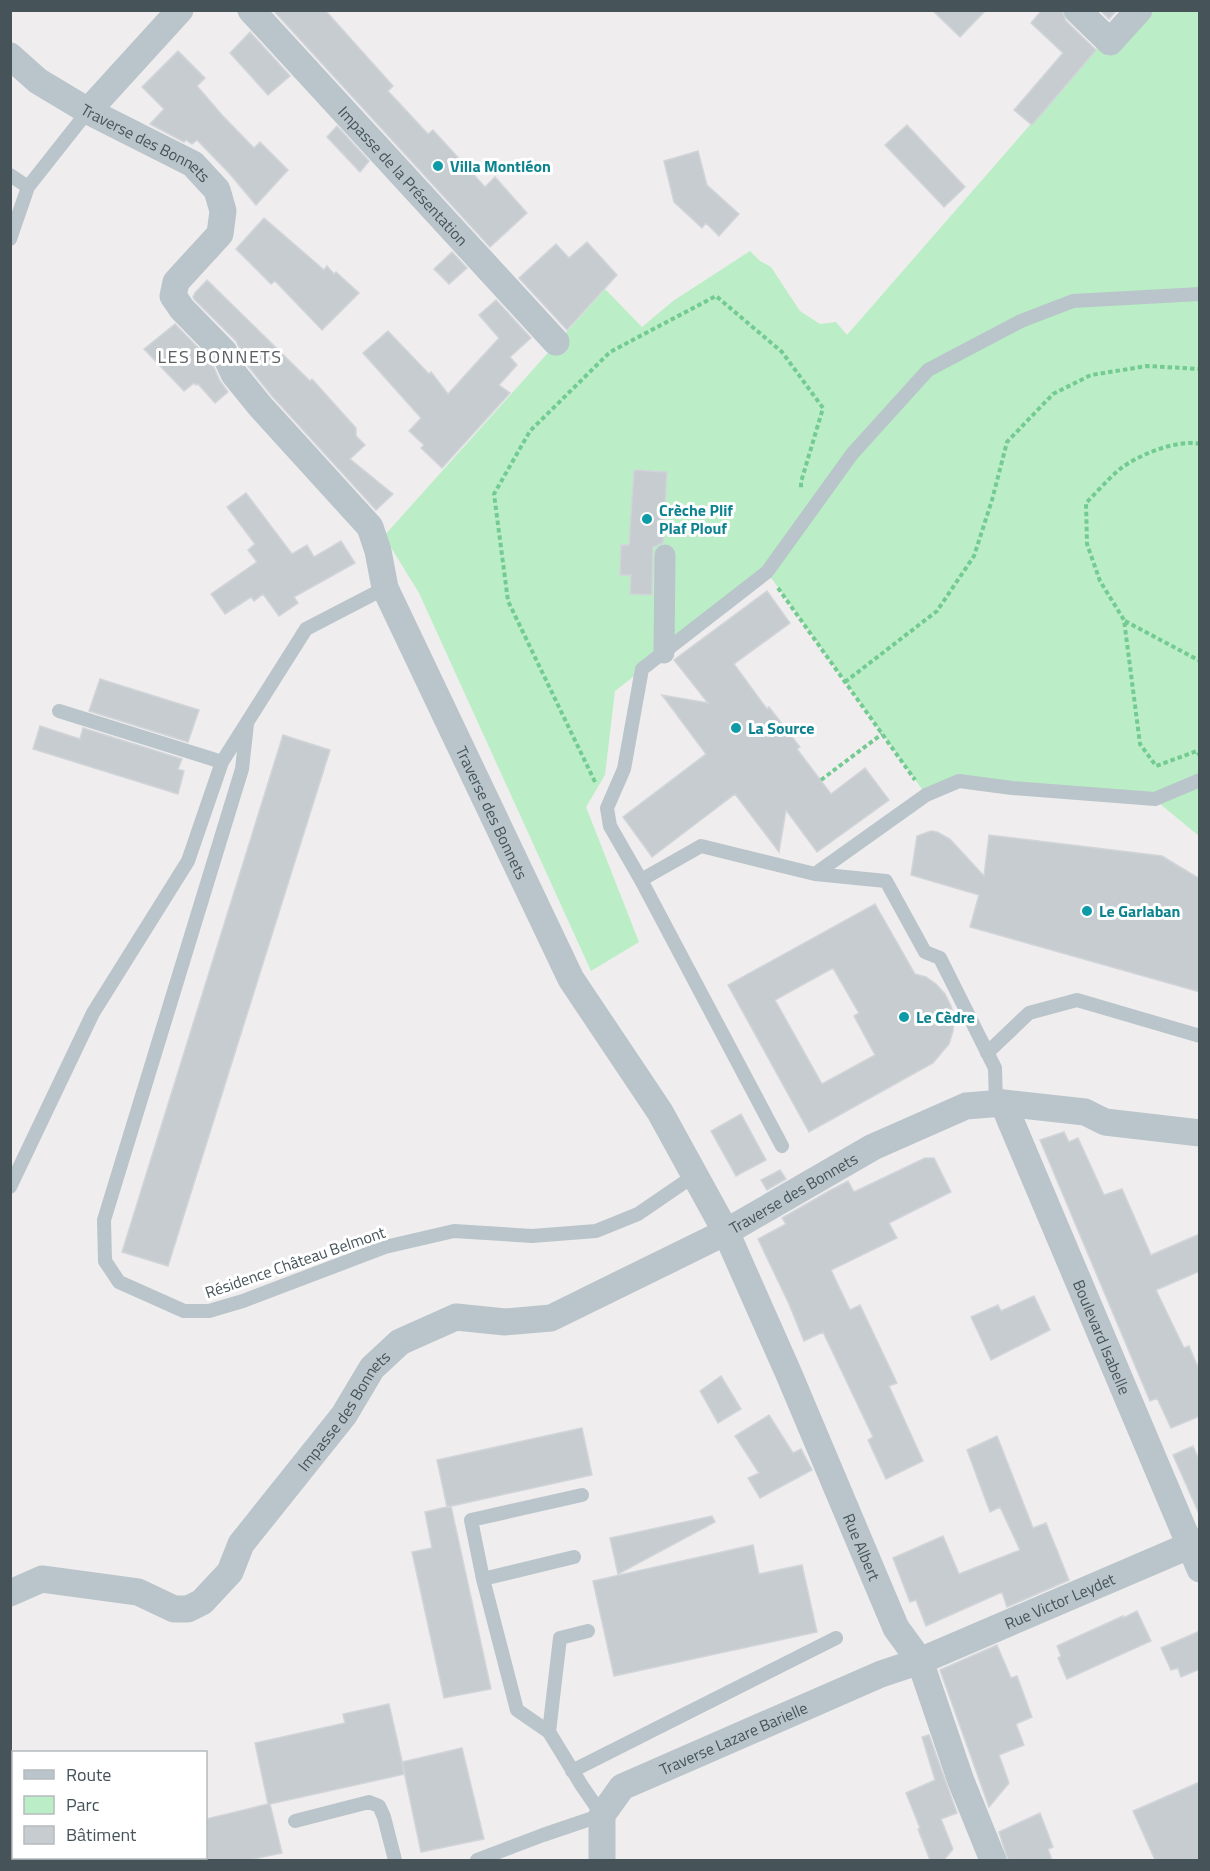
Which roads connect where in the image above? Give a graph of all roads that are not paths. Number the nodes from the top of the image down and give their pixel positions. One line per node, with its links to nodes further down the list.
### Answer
1 (180, 10): 6 (street)
2 (251, 10): 11 (street, Impasse de la Présentation)
3 (1077, 10): 4 (street)
4 (1139, 10)
5 (10, 56): 6 (street, Traverse des Bonnets)
6 (88, 111): 8 (lane); 13 (street, Traverse des Bonnets)
7 (10, 175): 8 (lane)
8 (28, 187): 9 (lane)
9 (10, 239)
10 (1200, 294): 14 (lane)
11 (556, 342)
12 (665, 555): 14 (street)
13 (385, 588): 16 (lane, Résidence Château Belmont); 26 (street, Traverse des Bonnets)
14 (663, 653): 20 (lane)
15 (59, 711): 17 (lane)
16 (247, 724): 17 (lane, Résidence Château Belmont); 26 (lane, Résidence Château Belmont)
17 (222, 762): 27 (lane, Résidence Château Belmont)
18 (1200, 780): 19 (lane)
19 (815, 874): 20 (lane); 22 (lane)
20 (642, 880): 25 (lane)
21 (1200, 1036): 22 (lane)
22 (987, 1053): 23 (lane)
23 (999, 1103): 24 (street, Traverse des Bonnets); 28 (street, Traverse des Bonnets); 30 (street, Boulevard Isabelle)
24 (1200, 1133)
25 (782, 1146)
26 (695, 1175): 28 (street, Traverse des Bonnets)
27 (10, 1187)
28 (726, 1232): 33 (street, Impasse des Bonnets); 36 (street, Rue Albert)
29 (582, 1495): 32 (lane)
30 (1196, 1552): 36 (street, Rue Victor Leydet)
31 (574, 1557): 32 (lane)
32 (483, 1579): 37 (lane)
33 (10, 1593)
34 (588, 1630): 37 (lane)
35 (836, 1638): 38 (lane)
36 (920, 1661): 39 (street, Traverse Lazare Barielle); 44 (street, Rue Albert)
37 (549, 1732): 38 (lane)
38 (572, 1771): 39 (lane)
39 (602, 1815): 42 (lane); 43 (street)
40 (295, 1821): 41 (lane)
41 (395, 1860)
42 (477, 1860)
43 (602, 1860)
44 (993, 1860)

